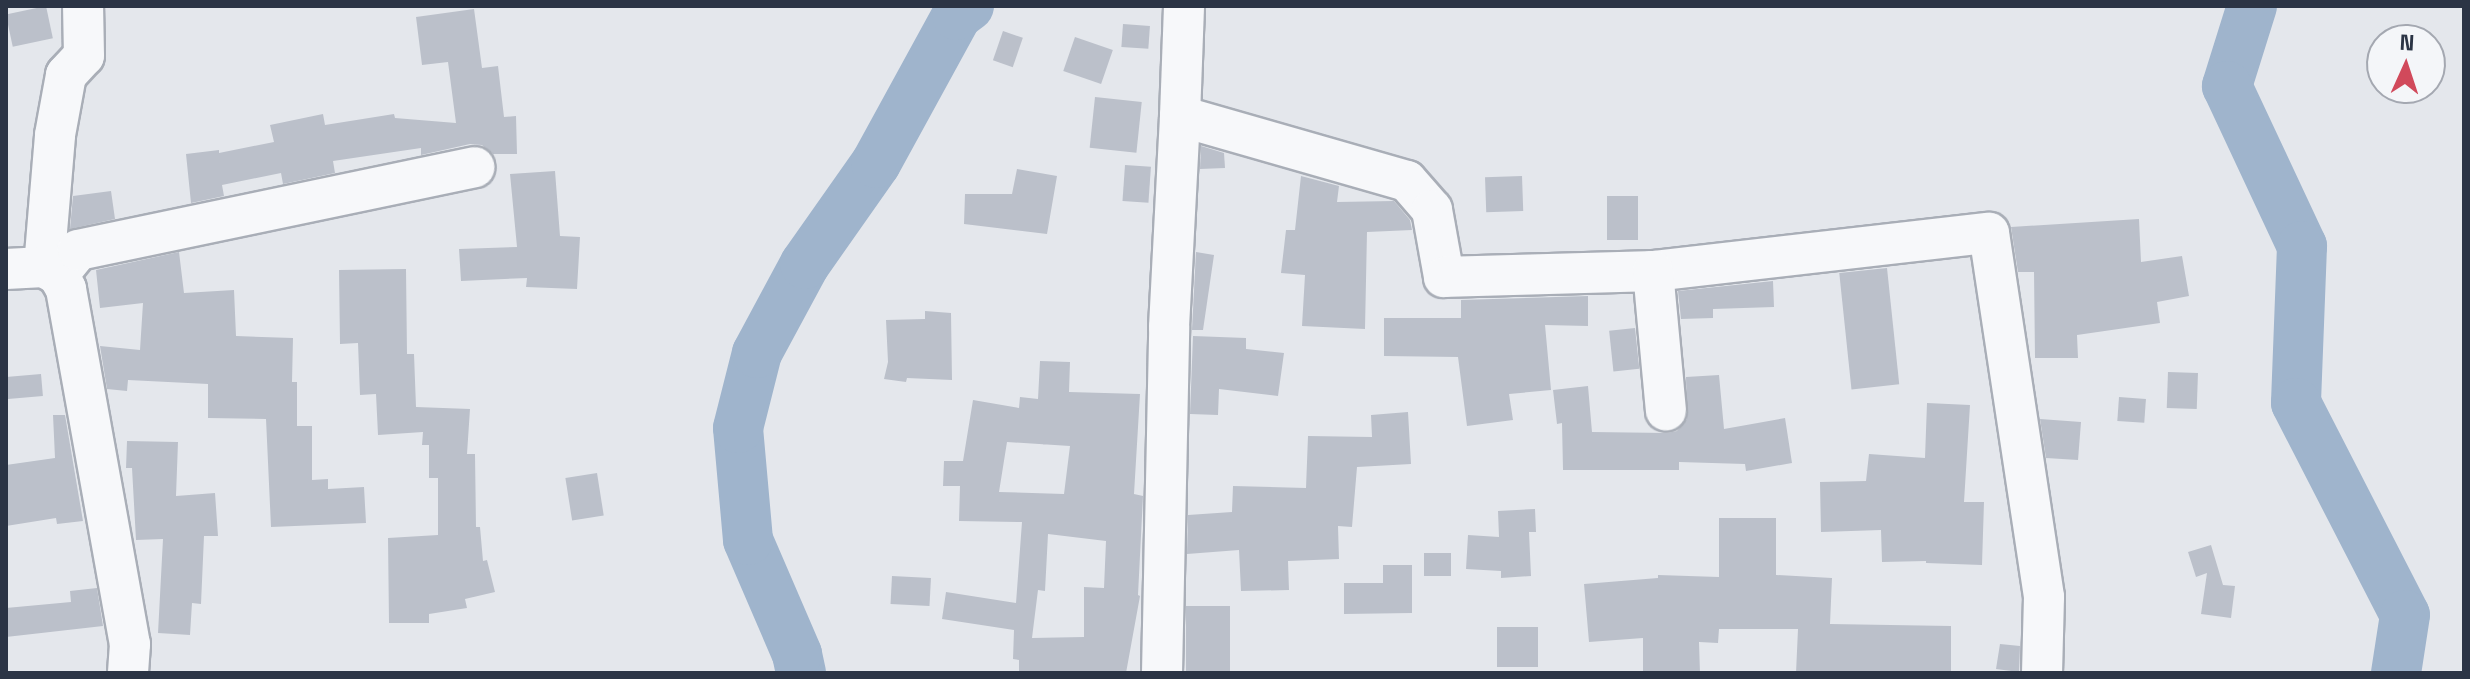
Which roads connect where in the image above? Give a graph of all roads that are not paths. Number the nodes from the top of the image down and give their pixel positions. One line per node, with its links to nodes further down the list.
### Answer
1 (83, 6): 5 (street)
2 (1184, 6): 3 (street)
3 (1180, 116): 6 (street); 9 (street)
4 (474, 167): 5 (street)
5 (36, 270): 8 (street)
6 (1653, 271): 7 (street); 10 (street)
7 (1666, 410)
8 (128, 673)
9 (1162, 673)
10 (2042, 673)

